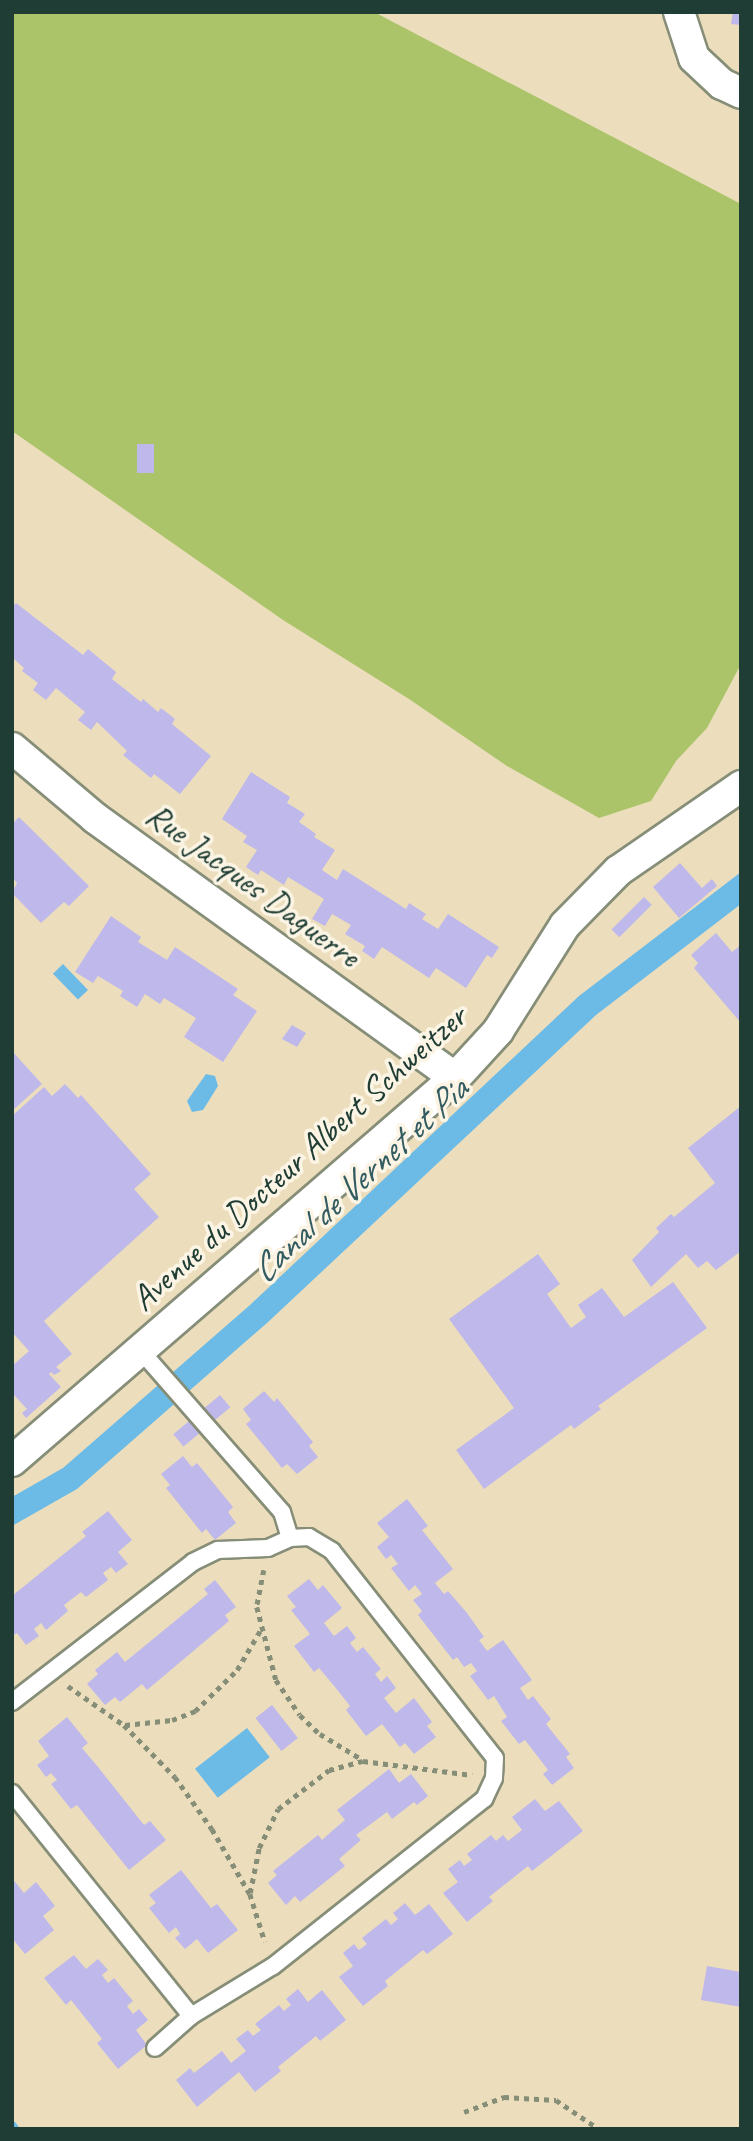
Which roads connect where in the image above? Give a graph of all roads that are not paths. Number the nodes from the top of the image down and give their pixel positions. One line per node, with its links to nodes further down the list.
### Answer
1 (679, 12): 2 (street)
2 (741, 93)
3 (12, 748): 5 (street, Rue Jacques Daguerre)
4 (741, 786): 5 (street, Avenue du Docteur Albert Schweitzer)
5 (454, 1078): 6 (street, Avenue du Docteur Albert Schweitzer)
6 (141, 1352): 7 (street, Avenue du Docteur Albert Schweitzer); 8 (lane)
7 (12, 1461)
8 (290, 1538): 9 (lane); 11 (lane)
9 (12, 1702)
10 (12, 1793): 11 (lane)
11 (191, 2016): 12 (lane)
12 (155, 2048)

